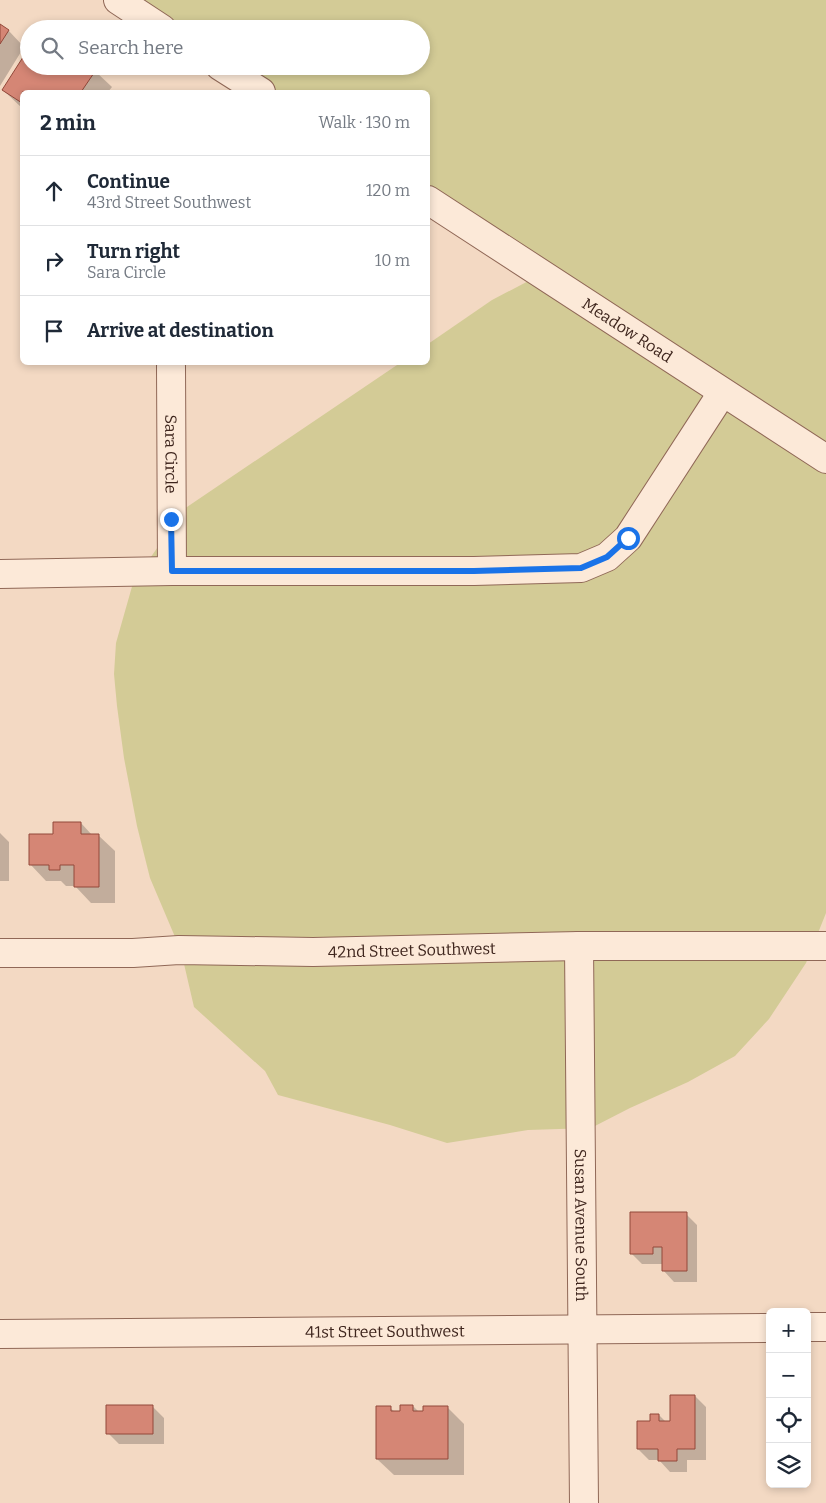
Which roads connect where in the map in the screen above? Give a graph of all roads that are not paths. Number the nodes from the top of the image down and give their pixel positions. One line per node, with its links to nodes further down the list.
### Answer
1 (118, 0): 2 (street)
2 (148, 20)
3 (234, 75): 4 (street)
4 (258, 90)
5 (430, 201): 7 (street, Meadow Road)
6 (171, 366): 9 (street, Sara Circle)
7 (722, 393): 8 (street, Meadow Road); 9 (street)
8 (826, 459)
9 (172, 571): 10 (street)
10 (0, 574)
11 (579, 946): 12 (street, 42nd Street Southwest); 13 (street, 42nd Street Southwest); 17 (street, Susan Avenue South)
12 (826, 946)
13 (0, 954)
14 (811, 1327): 15 (street)
15 (826, 1327)
16 (766, 1328): 17 (street, 41st Street Southwest)
17 (582, 1330): 18 (street, 41st Street Southwest); 19 (street, Susan Avenue South)
18 (0, 1334)
19 (584, 1503)

